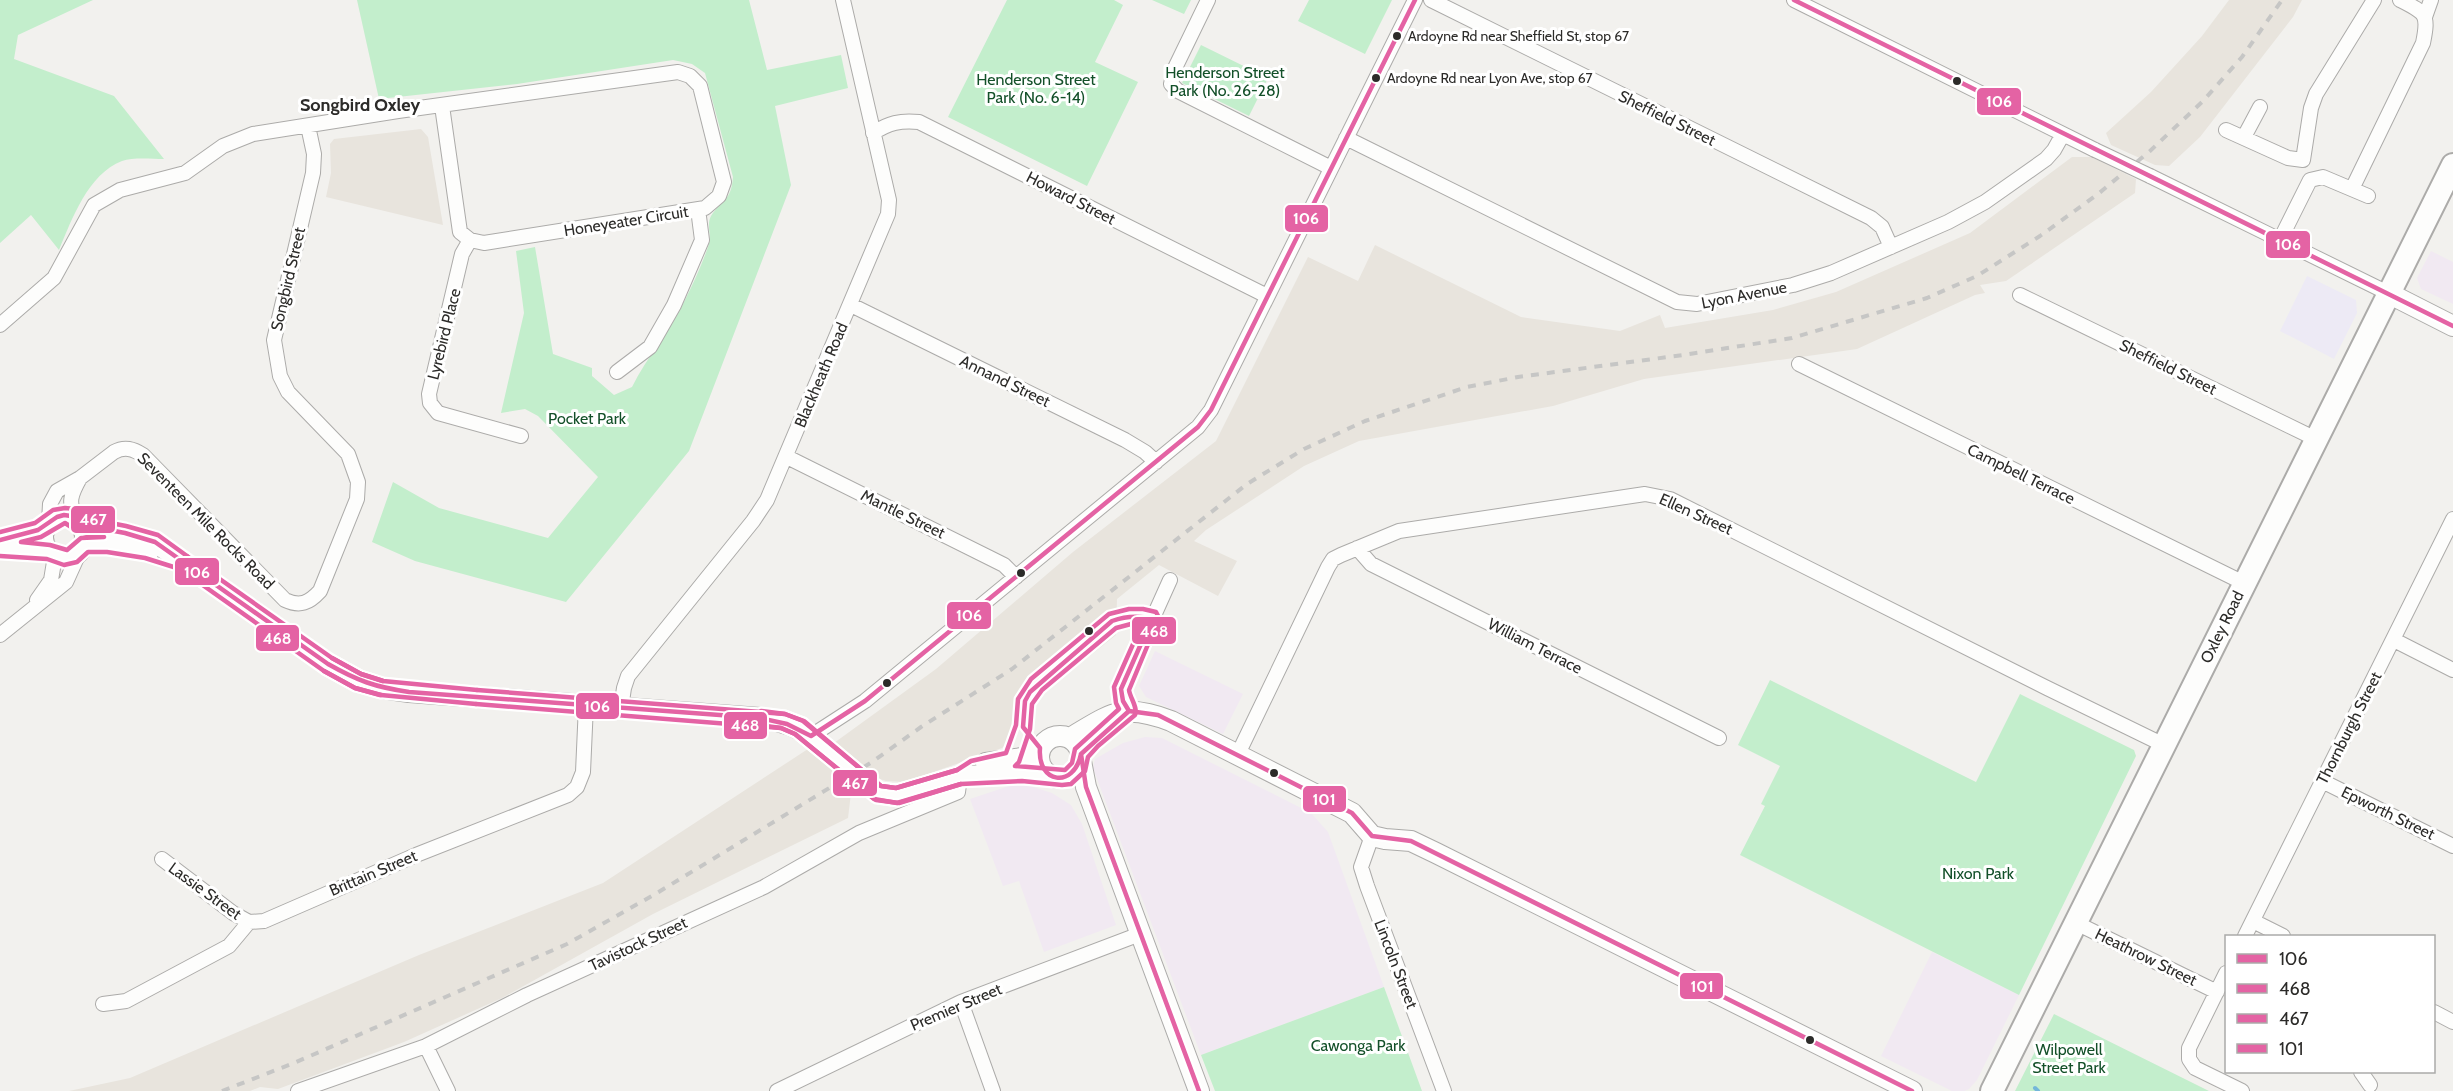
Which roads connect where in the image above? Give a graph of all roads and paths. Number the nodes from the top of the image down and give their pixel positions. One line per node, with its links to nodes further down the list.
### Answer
1 (843, 0): 14 (street, Blackheath Road)
2 (1208, 0): 20 (street)
3 (1415, 0): 17 (street)
4 (1431, 0): 27 (street, Sheffield Street)
5 (1794, 0): 15 (street)
6 (2374, 0): 18 (street)
7 (2400, 0): 9 (street)
8 (2431, 0): 9 (street)
9 (2425, 17): 22 (street)
10 (442, 106): 12 (street, Honeyeater Circuit); 24 (street, Honeyeater Circuit); 25 (street)
11 (2260, 107): 16 (street)
12 (308, 126): 32 (street, Honeyeater Circuit); 53 (street, Songbird Street)
13 (2226, 130): 16 (street)
14 (873, 133): 30 (street, Howard Street); 31 (street, Blackheath Road)
15 (2063, 134): 26 (street, bridge); 27 (street, Lyon Avenue)
16 (2244, 137): 18 (street)
17 (1346, 138): 20 (street); 27 (street, Lyon Avenue)
18 (2303, 160): 21 (street)
19 (2453, 165): 28 (main road, Oxley Road)
20 (1331, 168): 30 (street)
21 (2310, 180): 22 (street); 26 (street)
22 (2352, 189): 23 (street)
23 (2368, 196)
24 (698, 209): 25 (street, Honeyeater Circuit); 35 (street)
25 (470, 240): 36 (street, Lyrebird Place)
26 (2280, 240): 28 (street)
27 (1891, 247)
28 (2388, 293): 33 (main road); 37 (main road, Oxley Road)
29 (2020, 295): 37 (street, Sheffield Street)
30 (1267, 296): 39 (street)
31 (851, 305): 38 (street, Blackheath Road); 39 (street, Annand Street)
32 (0, 325)
33 (2453, 326)
34 (1799, 364): 52 (street, Campbell Terrace)
35 (617, 372)
36 (521, 436)
37 (2316, 439): 52 (main road, Oxley Road)
38 (787, 457): 50 (street, Mantle Street); 59 (street, Blackheath Road)
39 (1156, 462): 50 (street)
40 (80, 478): 42 (street); 43 (street, Seventeen Mile Rocks Road); 53 (street, Seventeen Mile Rocks Road)
41 (2453, 519): 56 (street, Thornburgh Street)
42 (80, 522): 43 (main road); 46 (main road); 49 (main road, Seventeen Mile Rocks Road)
43 (47, 524): 44 (main road); 48 (main road)
44 (0, 540)
45 (0, 548): 48 (main road)
46 (82, 548): 48 (main road); 49 (main road, Seventeen Mile Rocks Road); 54 (street)
47 (1357, 548): 62 (street, William Terrace); 64 (street, Ellen Street); 66 (street, Ellen Street)
48 (52, 554): 54 (street)
49 (186, 563): 58 (main road, Seventeen Mile Rocks Road)
50 (1016, 577): 63 (street)
51 (1170, 580): 60 (street)
52 (2244, 583): 64 (main road, Oxley Road)
53 (302, 604)
54 (28, 611): 55 (street)
55 (0, 635)
56 (2394, 640): 57 (street); 70 (street, Thornburgh Street)
57 (2453, 670)
58 (586, 705): 59 (main road, Seventeen Mile Rocks Road); 76 (street, Brittain Street)
59 (621, 708): 63 (main road, Seventeen Mile Rocks Road)
60 (1130, 711): 61 (main road); 66 (main road); 67 (main road)
61 (1070, 738): 65 (main road); 67 (main road)
62 (1719, 738)
63 (814, 739): 69 (main road, Seventeen Mile Rocks Road, bridge)
64 (2164, 745): 77 (main road, Oxley Road)
65 (1040, 749): 68 (main road); 69 (main road, Seventeen Mile Rocks Road)
66 (1238, 754): 71 (main road)
67 (1081, 758): 68 (main road); 72 (main road)
68 (1052, 776): 69 (main road, Seventeen Mile Rocks Road); 72 (main road)
69 (960, 777): 87 (street, Tavistock Street)
70 (2322, 781): 73 (street, Epworth Street); 75 (street, Thornburgh Street)
71 (1372, 836): 95 (street, Lincoln Street); 96 (main road)
72 (1107, 843): 78 (main road)
73 (2453, 846)
74 (162, 859): 76 (street, Lassie Street)
75 (2253, 921): 79 (street, Thornburgh Street); 80 (street)
76 (249, 922): 84 (street)
77 (2076, 923): 82 (street, Heathrow Street); 97 (main road, Oxley Road)
78 (1140, 934): 83 (street, Premier Street); 94 (main road)
79 (2246, 935)
80 (2281, 935)
81 (2225, 975): 82 (street)
82 (2217, 992): 98 (street)
83 (961, 1002): 92 (street, Premier Street); 93 (street)
84 (103, 1004)
85 (2435, 1013): 86 (street)
86 (2453, 1022)
87 (426, 1046): 90 (street, Tavistock Street); 91 (street)
88 (2362, 1073): 89 (street)
89 (2370, 1085)
90 (298, 1091)
91 (448, 1091)
92 (777, 1091)
93 (993, 1091)
94 (1199, 1091)
95 (1444, 1091)
96 (1912, 1091)
97 (1992, 1091)
98 (2242, 1091)

